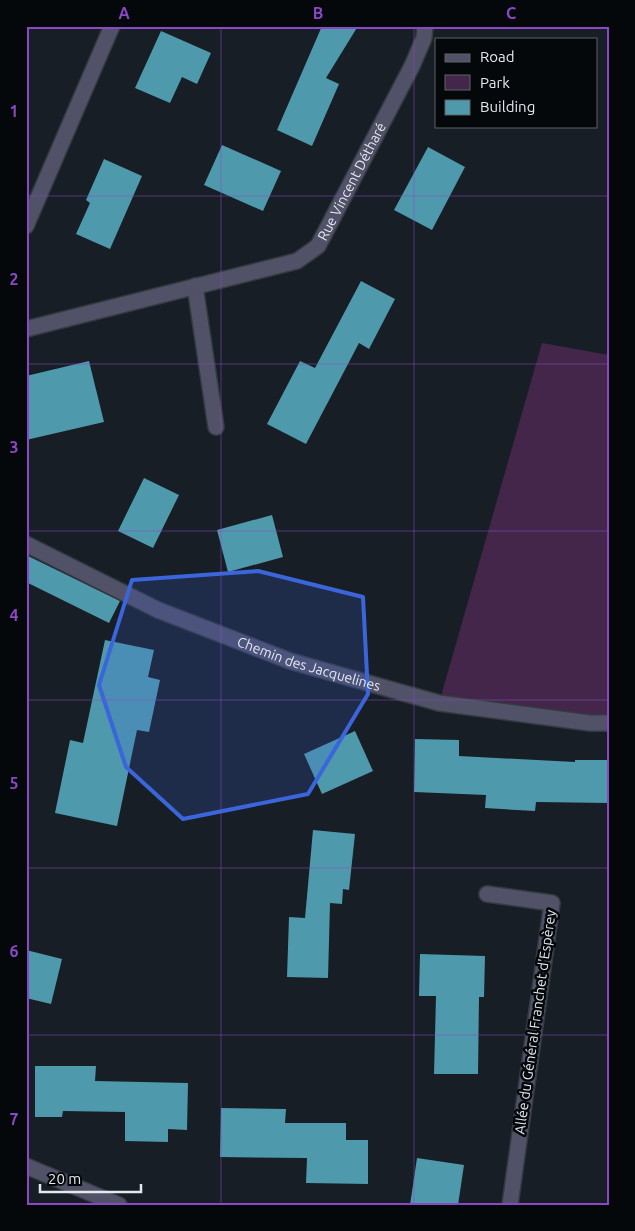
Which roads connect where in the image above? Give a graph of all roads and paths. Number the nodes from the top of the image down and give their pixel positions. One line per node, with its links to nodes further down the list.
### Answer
1 (112, 26): 3 (street)
2 (425, 26): 4 (street, Rue Vincent Détharé)
3 (26, 226)
4 (195, 286): 5 (street, Rue Vincent Détharé); 6 (street)
5 (26, 329)
6 (216, 427)
7 (26, 544): 8 (street, Chemin des Jacquelines)
8 (609, 722)
9 (487, 894): 12 (street, Allée du Général Franchet d'Espèrey)
10 (26, 1166): 11 (street)
11 (119, 1205)
12 (510, 1205)

